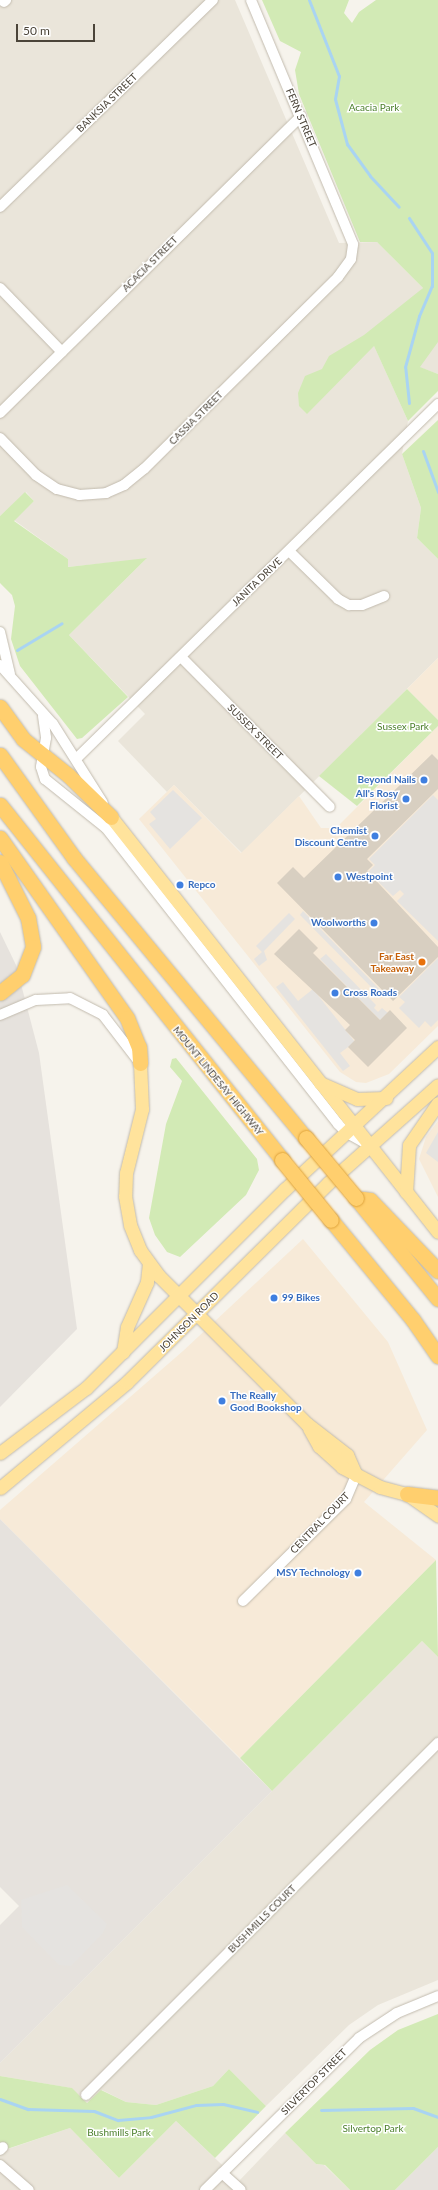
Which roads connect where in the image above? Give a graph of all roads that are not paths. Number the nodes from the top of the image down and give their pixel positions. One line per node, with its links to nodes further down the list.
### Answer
1 (213, 0): 4 (street, BANKSIA STREET)
2 (251, 0): 3 (street, FERN STREET)
3 (300, 116): 5 (street, FERN STREET); 7 (street, ACACIA STREET)
4 (0, 207)
5 (350, 237): 10 (street, CASSIA STREET)
6 (0, 288): 7 (street)
7 (62, 352): 9 (street, ACACIA STREET)
8 (438, 404): 11 (street, JANITA DRIVE)
9 (0, 413)
10 (0, 438)
11 (289, 551): 12 (street); 14 (street, JANITA DRIVE)
12 (384, 596)
13 (0, 632): 16 (street)
14 (181, 657): 21 (street, JANITA DRIVE); 23 (street, SUSSEX STREET)
15 (0, 665): 16 (street)
16 (10, 674): 18 (street)
17 (0, 707): 20 (highway)
18 (43, 716): 20 (street); 21 (street)
19 (0, 754): 38 (highway, bridge)
20 (43, 754): 24 (highway); 35 (street)
21 (76, 759): 24 (street)
22 (0, 805): 46 (highway, MOUNT LINDESAY HIGHWAY, bridge)
23 (330, 807)
24 (111, 817): 31 (main road)
25 (0, 838): 30 (highway)
26 (0, 862): 27 (highway)
27 (0, 994)
28 (0, 1015): 30 (street)
29 (438, 1048): 33 (main road)
30 (140, 1063): 40 (main road)
31 (320, 1083): 33 (main road); 35 (main road)
32 (438, 1085): 36 (main road, JOHNSON ROAD)
33 (386, 1098): 35 (main road)
34 (438, 1103): 37 (main road)
35 (351, 1130): 36 (main road); 42 (main road)
36 (369, 1145): 37 (main road); 44 (main road, JOHNSON ROAD)
37 (406, 1192): 39 (main road)
38 (356, 1198): 41 (highway); 43 (highway)
39 (438, 1232)
40 (149, 1264): 42 (main road); 45 (main road)
41 (438, 1271)
42 (180, 1297): 44 (main road); 45 (main road)
43 (438, 1299)
44 (198, 1313): 48 (main road); 49 (main road, JOHNSON ROAD)
45 (123, 1352): 47 (main road)
46 (438, 1356)
47 (0, 1453)
48 (356, 1475): 50 (main road); 53 (street, CENTRAL COURT)
49 (0, 1488)
50 (407, 1494): 51 (highway); 52 (main road)
51 (438, 1498)
52 (438, 1516)
53 (244, 1601)
54 (438, 1743): 56 (street, BUSHMILLS COURT)
55 (438, 1996): 58 (street, SILVERTOP STREET)
56 (86, 2095)
57 (0, 2165): 59 (street)
58 (222, 2173): 60 (street, SILVERTOP STREET); 61 (street)
59 (29, 2190)
60 (205, 2190)
61 (241, 2190)

